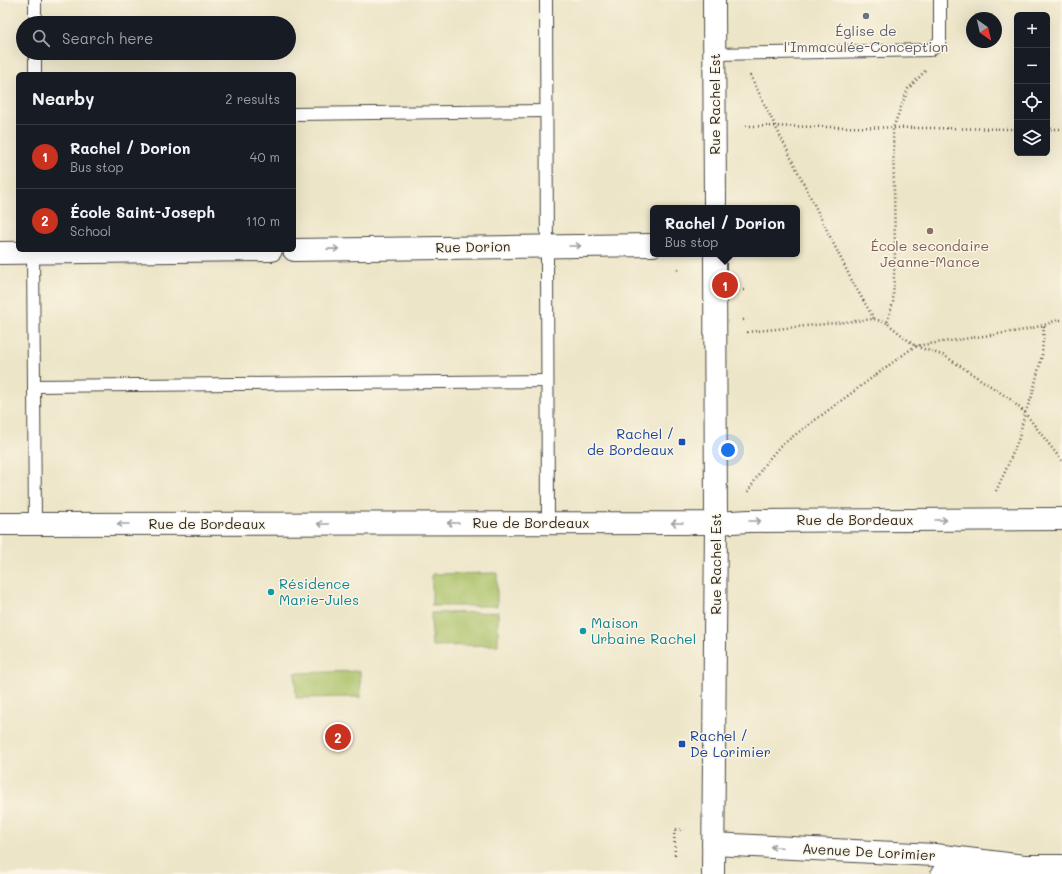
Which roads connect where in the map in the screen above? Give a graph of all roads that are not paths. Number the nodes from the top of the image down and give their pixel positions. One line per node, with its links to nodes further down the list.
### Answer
1 (35, 0): 5 (lane)
2 (546, 0): 9 (lane)
3 (714, 0): 6 (street, Rue Rachel Est)
4 (940, 0): 6 (lane)
5 (35, 16)
6 (714, 54): 11 (street, Rue Rachel Est)
7 (35, 60): 8 (lane)
8 (35, 72)
9 (546, 111): 10 (lane); 13 (lane)
10 (296, 114)
11 (715, 205)
12 (650, 245): 13 (street, Rue Dorion, one-way to 12)
13 (547, 246): 14 (street, Rue Dorion, one-way to 13); 18 (lane)
14 (296, 250)
15 (33, 252): 16 (street); 19 (lane)
16 (0, 253)
17 (715, 257): 22 (street, Rue Rachel Est)
18 (548, 381): 19 (lane); 21 (lane)
19 (34, 386): 24 (lane)
20 (1062, 519): 22 (street, Rue de Bordeaux, one-way to 20)
21 (548, 523): 22 (street, Rue de Bordeaux, one-way to 21); 24 (street, Rue de Bordeaux, one-way to 24)
22 (716, 523): 25 (street, Rue Rachel Est)
23 (0, 524): 24 (street, Rue de Bordeaux)
24 (35, 524)
25 (713, 844): 26 (street, Avenue De Lorimier, one-way to 25); 28 (street, Rue Rachel Est)
26 (1024, 866): 27 (street, Avenue De Lorimier); 29 (street, Avenue De Lorimier)
27 (1062, 866)
28 (713, 874)
29 (942, 874)

